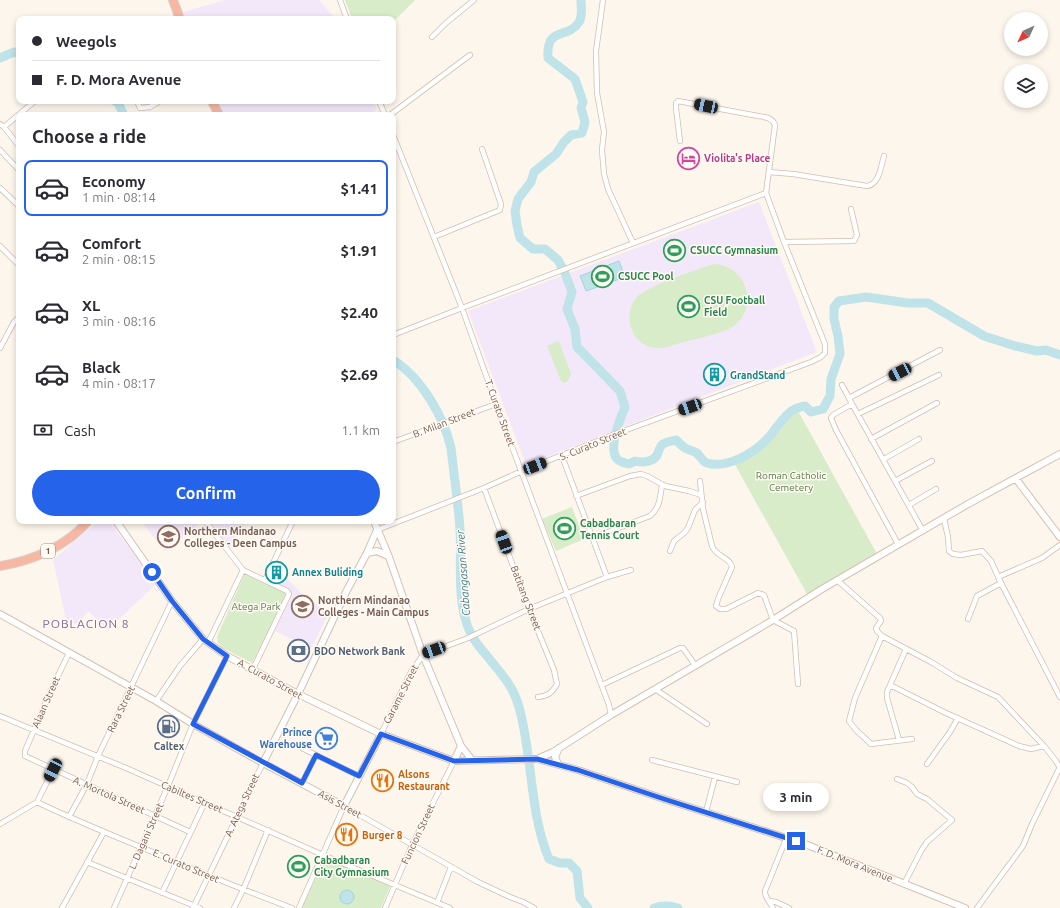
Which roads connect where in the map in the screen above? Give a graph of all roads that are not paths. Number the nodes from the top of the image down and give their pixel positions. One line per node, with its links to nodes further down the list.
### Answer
1 (173, 0): 5 (highway)
2 (340, 0): 6 (street)
3 (474, 0): 7 (street)
4 (603, 0): 30 (street)
5 (179, 16)
6 (346, 16)
7 (432, 37)
8 (470, 55): 13 (street)
9 (31, 104): 12 (street)
10 (138, 104): 11 (street)
11 (155, 104)
12 (20, 112)
13 (394, 112)
14 (16, 115): 15 (street)
15 (2, 126): 17 (street)
16 (680, 141): 23 (street)
17 (16, 142)
18 (396, 142): 28 (street, T. Curato Street)
19 (482, 149): 28 (street)
20 (0, 150): 22 (street)
21 (884, 156): 23 (street)
22 (16, 167)
23 (769, 172): 25 (street)
24 (0, 189): 26 (street)
25 (766, 193): 29 (street); 30 (street)
26 (16, 203)
27 (851, 209): 29 (street)
28 (434, 237): 33 (street, T. Curato Street)
29 (784, 242): 49 (street, S. Curato Street)
30 (633, 243): 33 (street)
31 (0, 246): 32 (street)
32 (16, 262)
33 (462, 308): 35 (street); 42 (street, T. Curato Street)
34 (16, 320): 36 (street)
35 (396, 334)
36 (0, 348)
37 (940, 350): 40 (street)
38 (939, 374): 44 (street)
39 (842, 385): 40 (street)
40 (848, 398): 43 (street)
41 (937, 403): 45 (street)
42 (496, 404): 47 (street, B. Milan Street); 52 (street, T. Curato Street)
43 (852, 404): 44 (street); 75 (street)
44 (858, 414): 45 (street)
45 (871, 439): 50 (street)
46 (919, 439): 50 (street)
47 (396, 441)
48 (1060, 454): 53 (main road)
49 (562, 456): 52 (street, S. Curato Street); 60 (street)
50 (884, 459): 55 (street)
51 (932, 461): 55 (street)
52 (522, 471): 57 (street, S. Curato Street); 88 (street, T. Curato Street)
53 (1016, 479): 63 (main road); 73 (main road)
54 (700, 481): 59 (street)
55 (895, 481): 62 (street)
56 (662, 485): 59 (street); 60 (street); 74 (street)
57 (484, 488): 64 (street, S. Curato Street); 90 (street, Batitang Street)
58 (936, 489): 62 (street)
59 (702, 495): 61 (street)
60 (576, 496): 74 (street)
61 (703, 502): 77 (street); 93 (street)
62 (909, 505): 72 (street)
63 (944, 519): 72 (main road); 84 (street)
64 (396, 522)
65 (85, 524): 80 (highway, 1)
66 (118, 524): 89 (main road, A. Curato Street)
67 (207, 524): 81 (street)
68 (292, 524): 85 (street)
69 (375, 524): 71 (main road)
70 (392, 524): 71 (street, S. Curato Street)
71 (377, 530): 78 (main road, A. Atega Street); 79 (main road)
72 (923, 531): 75 (main road)
73 (1060, 537)
74 (592, 538): 83 (street)
75 (898, 544): 86 (main road)
76 (1060, 545): 84 (street)
77 (670, 551)
78 (367, 553): 79 (main road); 107 (main road, A. Atega Street)
79 (388, 557): 98 (main road)
80 (0, 566)
81 (242, 570): 85 (street); 95 (street)
82 (631, 570): 83 (street)
83 (607, 577): 88 (street)
84 (998, 577): 87 (street)
85 (265, 580): 101 (street)
86 (837, 580): 93 (main road); 94 (street)
87 (1001, 583): 92 (street); 109 (street)
88 (567, 593): 90 (street); 102 (street, T. Curato Street)
89 (172, 601): 95 (main road, A. Curato Street); 105 (street, Rara Street)
90 (529, 609): 98 (street); 108 (street, Batitang Street)
91 (0, 614): 97 (main road, Asis Street)
92 (968, 619)
93 (773, 620): 100 (main road); 103 (street)
94 (882, 636): 96 (street); 121 (street)
95 (205, 641): 99 (main road, A. Curato Street); 110 (street)
96 (906, 649): 104 (street); 123 (street)
97 (69, 653): 105 (main road, Asis Street); 118 (street, Alaan Street)
98 (423, 654): 119 (street, Garame Street); 122 (main road)
99 (227, 656): 101 (main road, A. Curato Street); 116 (street, L. Dagani Street)
100 (696, 665): 102 (street); 106 (main road)
101 (253, 669): 107 (main road, A. Curato Street)
102 (602, 684): 111 (street, T. Curato Street)
103 (798, 684)
104 (890, 685): 115 (street); 121 (street)
105 (131, 687): 110 (main road, Asis Street); 128 (street, Rara Street)
106 (655, 690): 112 (main road); 117 (street)
107 (298, 694): 119 (main road, A. Curato Street); 133 (main road, A. Atega Street)
108 (538, 697)
109 (1060, 697)
110 (156, 701): 116 (main road, Asis Street)
111 (609, 705): 112 (street); 113 (street, T. Curato Street)
112 (618, 711): 113 (main road)
113 (611, 715): 125 (main road)
114 (0, 716): 118 (street, Cabiltes Street)
115 (958, 718): 123 (street); 135 (street)
116 (193, 724): 133 (main road, Asis Street); 144 (street, L. Dagani Street)
117 (707, 724)
118 (34, 729): 126 (street, Alaan Street); 128 (street, Cabiltes Street)
119 (381, 734): 132 (main road, A. Curato Street); 138 (main road, Garame Street)
120 (912, 738): 121 (street)
121 (899, 740)
122 (461, 746): 130 (main road); 132 (main road)
123 (1044, 746): 136 (street)
124 (302, 748): 127 (street)
125 (559, 748): 129 (main road); 134 (main road)
126 (25, 751): 137 (street, A. Mortola Street)
127 (316, 755): 138 (street); 142 (street)
128 (98, 756): 143 (street, Rara Street); 144 (street, Cabiltes Street)
129 (532, 759): 130 (main road); 134 (main road, F. D. Mora Avenue)
130 (472, 760): 132 (main road)
131 (652, 760): 139 (street)
132 (454, 761): 157 (street, Funcion Street)
133 (262, 763): 142 (main road, Asis Street); 150 (street, A. Atega Street)
134 (558, 764): 148 (main road, F. D. Mora Avenue)
135 (927, 764)
136 (1060, 768): 184 (street)
137 (53, 770): 143 (street, A. Mortola Street); 145 (street)
138 (359, 776): 147 (main road, Garame Street)
139 (715, 777): 141 (street); 148 (street)
140 (897, 779): 166 (street)
141 (738, 782)
142 (302, 783): 147 (main road, Asis Street)
143 (87, 784): 149 (street, A. Mortola Street); 151 (street, Rara Street)
144 (168, 786): 146 (street, Cabiltes Street); 149 (street, L. Dagani Street)
145 (37, 802): 151 (street, E. Curato Street); 152 (street)
146 (205, 802): 150 (street, Cabiltes Street); 155 (street)
147 (344, 806): 157 (street, Asis Street); 159 (street, Garame Street)
148 (706, 812): 156 (main road, F. D. Mora Avenue)
149 (155, 815): 155 (street, A. Mortola Street); 158 (street, L. Dagani Street)
150 (237, 816): 153 (street, Cabiltes Street); 163 (street, A. Atega Street)
151 (69, 817): 154 (street, E. Curato Street)
152 (0, 824)
153 (268, 830): 159 (street, Cabiltes Street); 167 (street)
154 (104, 832): 158 (street, E. Curato Street); 160 (street)
155 (190, 832): 161 (street)
156 (786, 839): 166 (main road, F. D. Mora Avenue); 169 (street)
157 (412, 845): 162 (street, Asis Street); 165 (street, Funcion Street)
158 (141, 847): 161 (street, E. Curato Street); 164 (street, L. Dagani Street)
159 (323, 855): 165 (street, Cabiltes Street); 177 (street, Garame Street)
160 (87, 862): 164 (street); 172 (street)
161 (176, 862): 163 (street, E. Curato Street); 168 (street)
162 (451, 867): 170 (street); 180 (street, Asis Street)
163 (209, 876): 167 (street, E. Curato Street); 171 (street, A. Atega Street)
164 (127, 879): 168 (street); 173 (street, L. Dagani Street)
165 (395, 884): 170 (street, Cabiltes Street); 178 (street, Funcion Street)
166 (904, 884): 183 (main road, F. D. Mora Avenue)
167 (243, 890): 175 (street); 176 (street, E. Curato Street)
168 (162, 893): 171 (street)
169 (770, 901): 181 (street); 182 (street)
170 (437, 903): 179 (street, Cabiltes Street)
171 (193, 907): 174 (street)
172 (62, 908)
173 (114, 908)
174 (200, 908)
175 (234, 908)
176 (292, 908)
177 (298, 908)
178 (385, 908)
179 (450, 908)
180 (534, 908)
181 (773, 908)
182 (789, 908)
183 (965, 908)
184 (977, 908)

